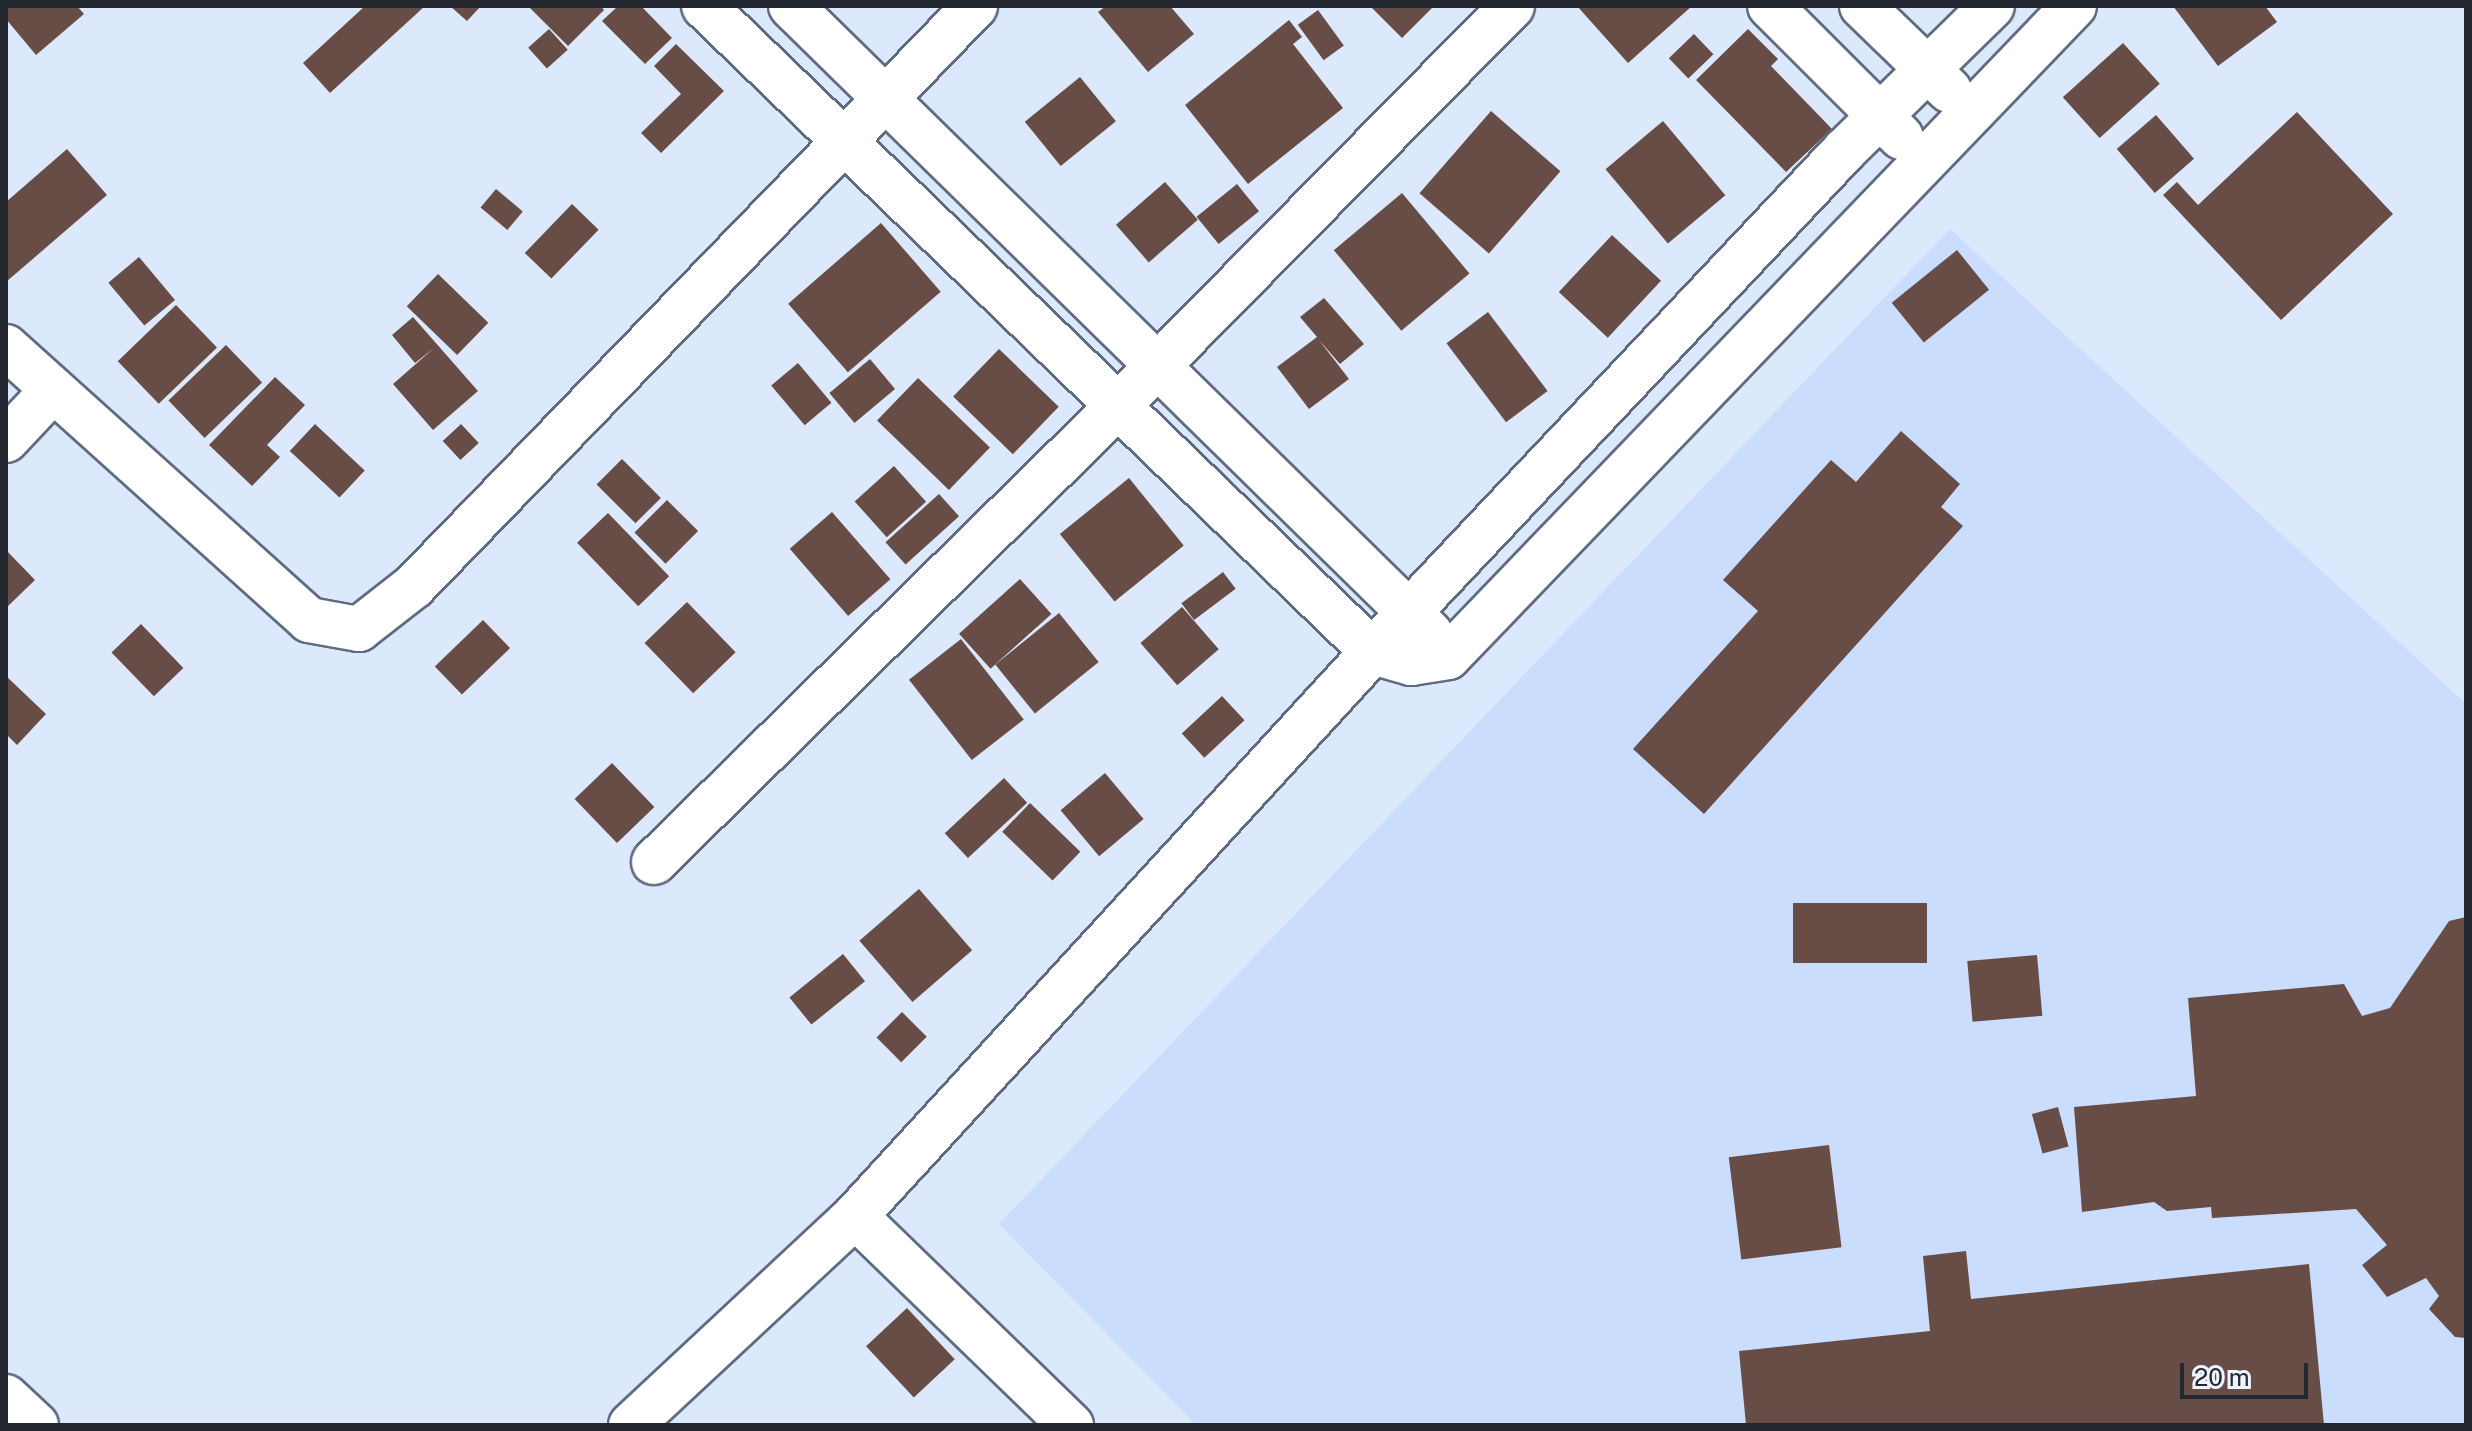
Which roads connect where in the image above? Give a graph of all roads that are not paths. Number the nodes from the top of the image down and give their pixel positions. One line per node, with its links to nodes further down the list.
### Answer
1 (704, 6): 13 (street)
2 (791, 6): 10 (street)
3 (975, 6): 10 (street)
4 (1512, 6): 16 (street)
5 (1770, 6): 12 (street)
6 (1862, 6): 9 (street)
7 (1992, 6): 9 (street)
8 (2074, 6): 11 (street)
9 (1927, 70): 11 (street); 12 (street)
10 (885, 98): 13 (street); 16 (street)
11 (1971, 111): 14 (street)
12 (1880, 116): 14 (street); 20 (street)
13 (842, 142): 17 (street); 18 (street)
14 (1924, 160): 22 (street)
15 (6, 347): 17 (street)
16 (1159, 364): 18 (street); 20 (street)
17 (53, 390): 19 (street)
18 (1117, 407): 21 (street); 23 (street)
19 (6, 440)
20 (1412, 609): 21 (street); 22 (street)
21 (1373, 652): 22 (street); 24 (street)
22 (1448, 657)
23 (654, 862)
24 (855, 1216): 27 (street); 28 (street)
25 (6, 1397): 26 (street)
26 (36, 1425)
27 (631, 1425)
28 (1071, 1425)

